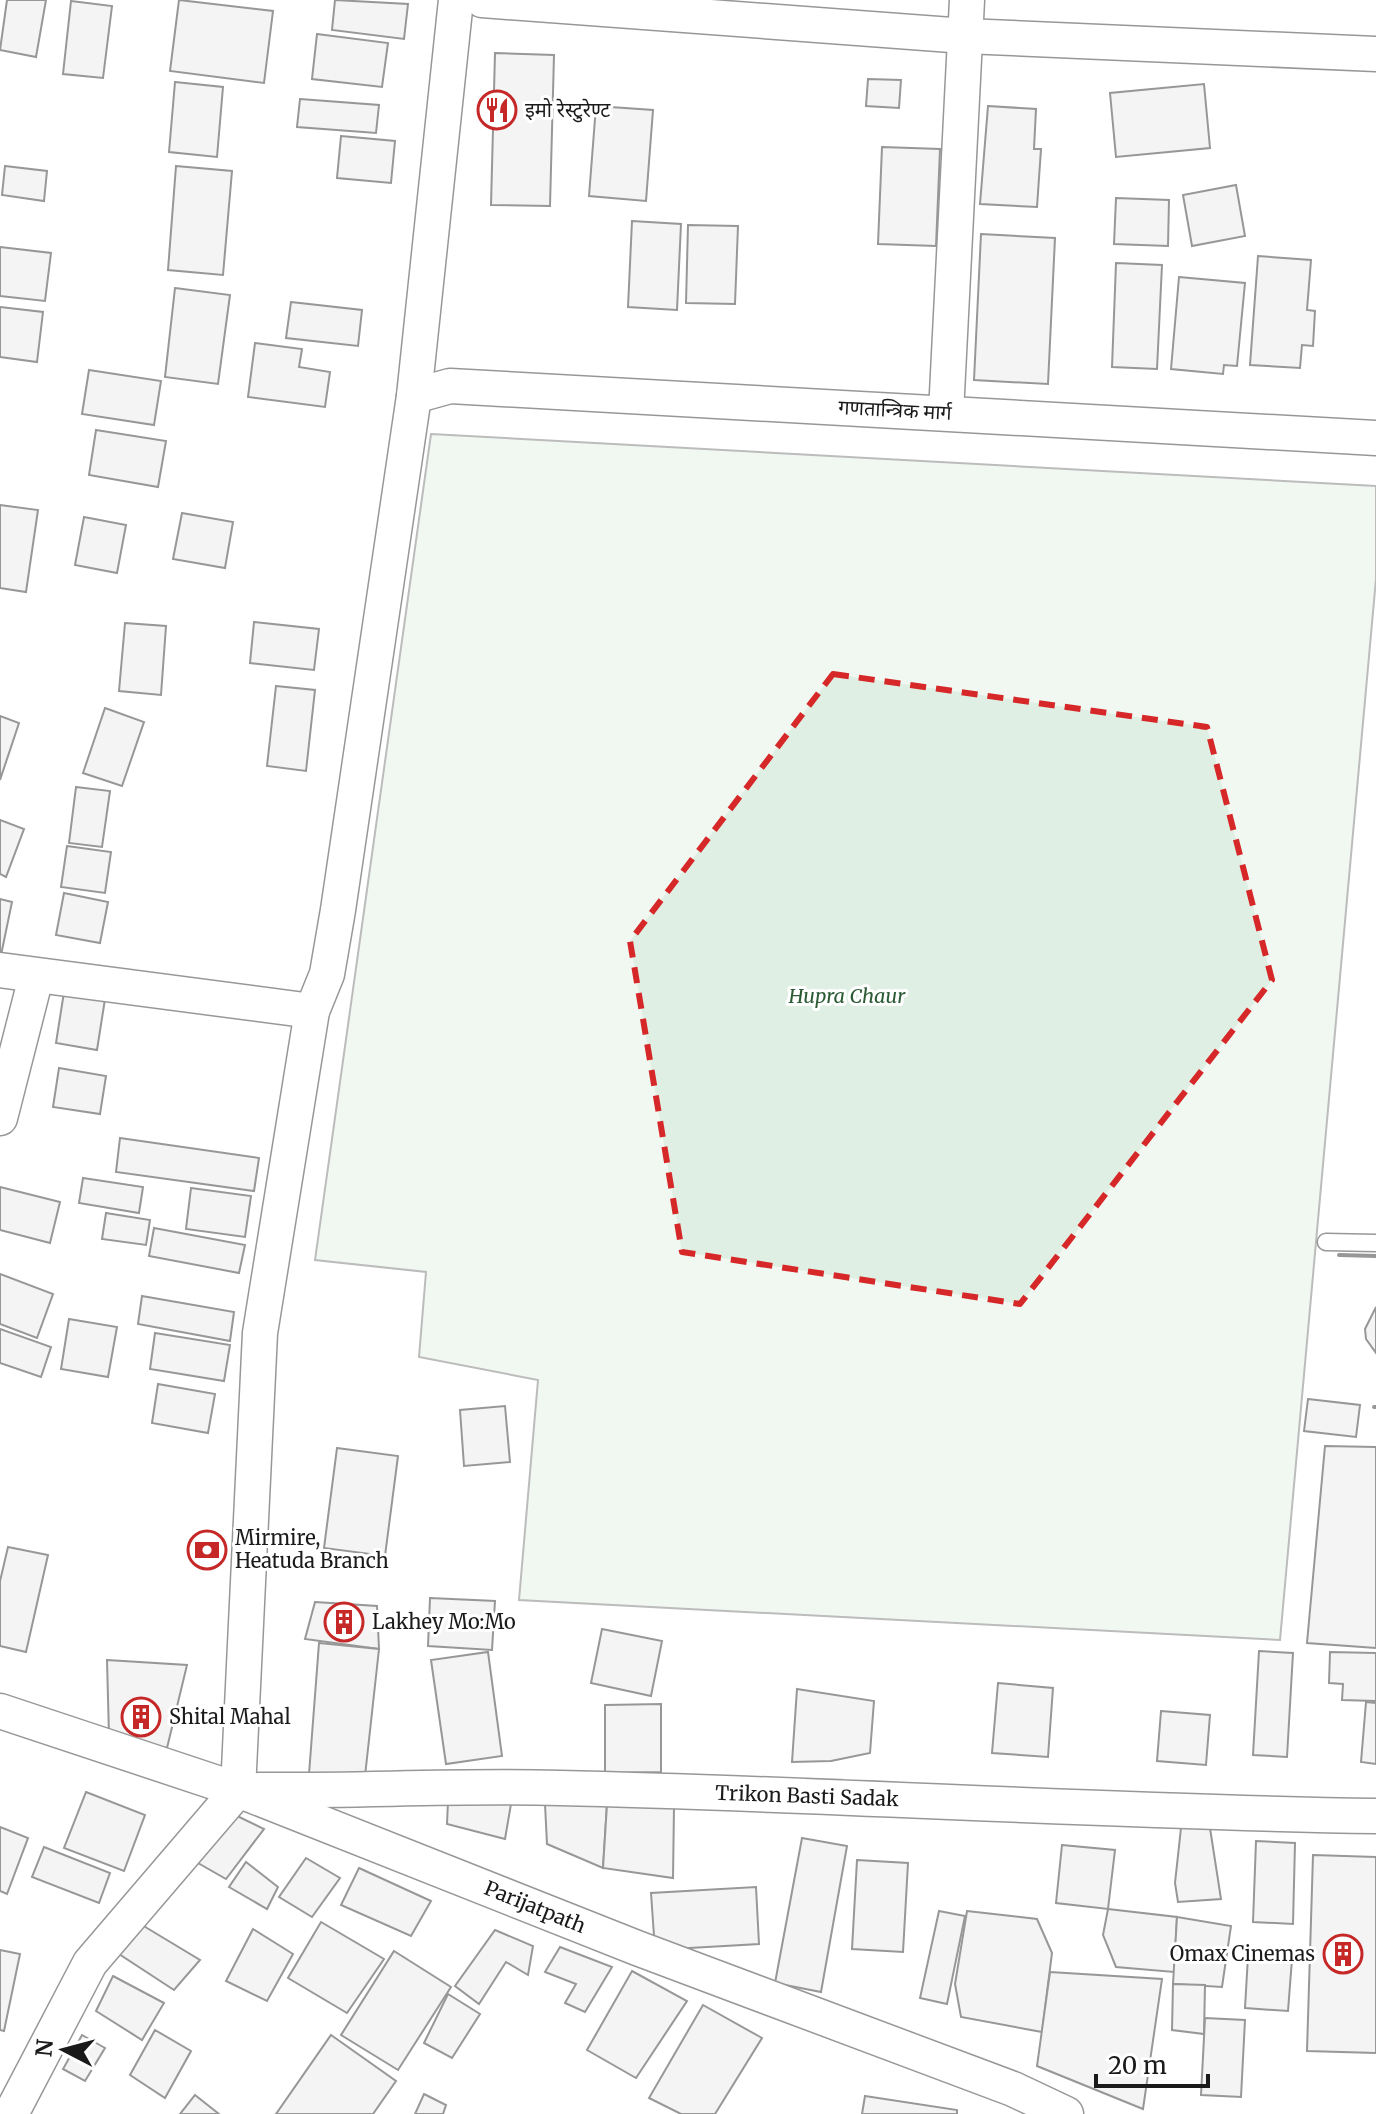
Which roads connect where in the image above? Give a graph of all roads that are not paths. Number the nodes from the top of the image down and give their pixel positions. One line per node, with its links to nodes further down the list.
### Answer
1 (456, 0): 6 (street)
2 (482, 0): 4 (street)
3 (967, 0): 4 (street)
4 (965, 36): 5 (street); 7 (street)
5 (1376, 54)
6 (414, 396): 7 (street, गणतान्त्रिक मार्ग); 11 (street)
7 (946, 413): 8 (street, गणतान्त्रिक मार्ग)
8 (1376, 438)
9 (0, 970): 10 (street)
10 (36, 977): 11 (street); 12 (street)
11 (312, 1011): 16 (street)
12 (0, 1118)
13 (1326, 1242): 14 (lane)
14 (1376, 1243)
15 (0, 1711): 16 (street, Parijatpath)
16 (238, 1790): 17 (street, Trikon Basti Sadak); 18 (street, Parijatpath); 19 (street)
17 (1376, 1816)
18 (1007, 2102): 20 (street, Parijatpath)
19 (11, 2114)
20 (1066, 2114)

